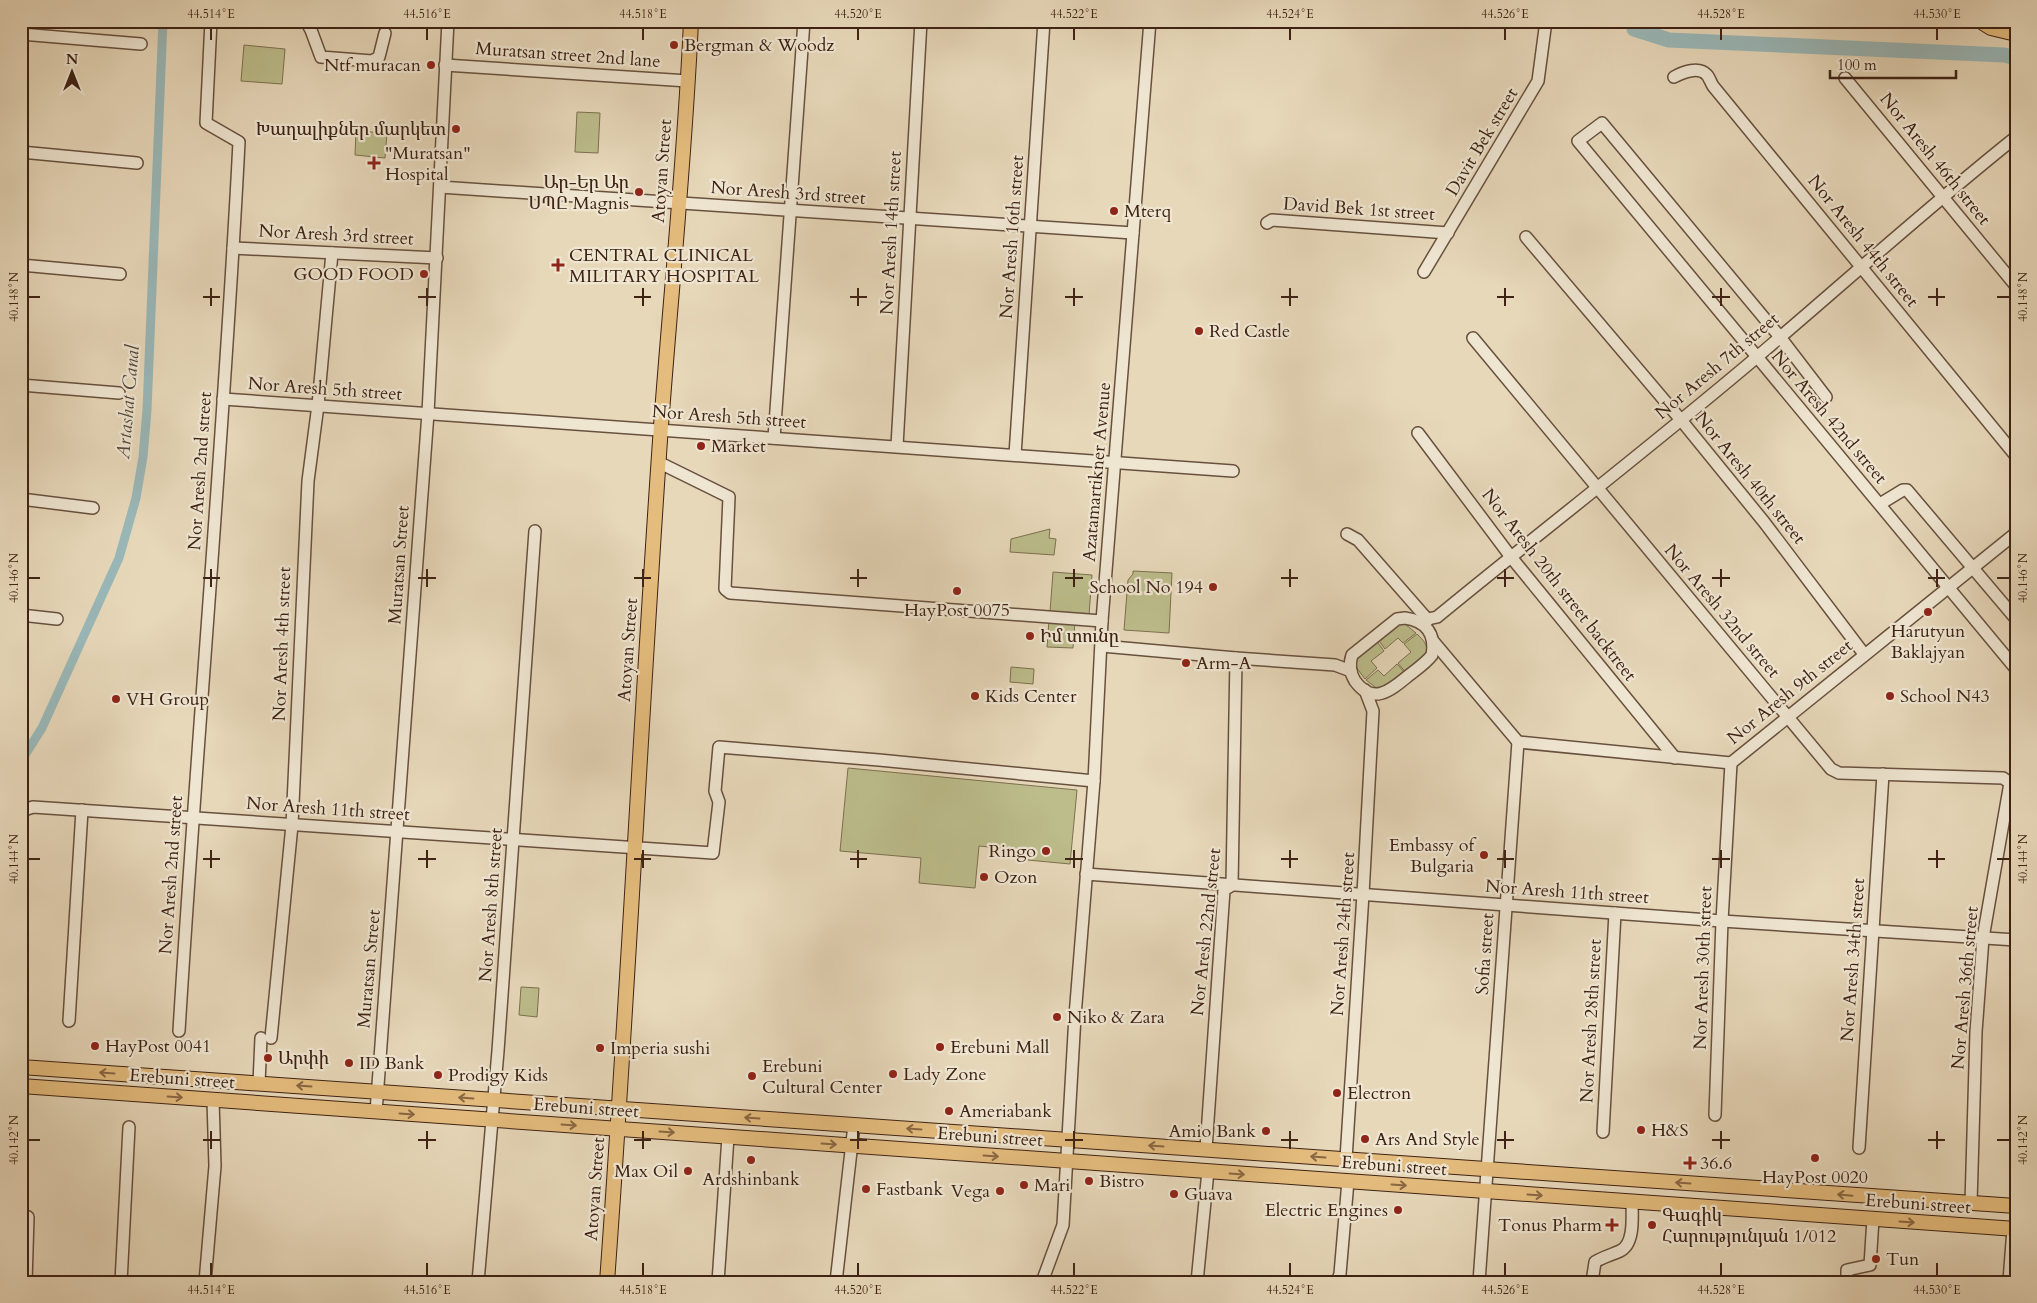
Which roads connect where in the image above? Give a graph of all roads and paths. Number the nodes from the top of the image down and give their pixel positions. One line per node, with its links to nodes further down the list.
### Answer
1 (211, 21): 32 (street, Nor Aresh 2nd street)
2 (306, 21): 11 (street)
3 (448, 21): 15 (street, Muratsan Street)
4 (691, 21): 18 (main road, Atoyan Street)
5 (804, 21): 25 (street)
6 (921, 21): 26 (street, Nor Aresh 14th street)
7 (1044, 21): 28 (street, Nor Aresh 16th street)
8 (1150, 21): 29 (street, Azatamartikner Avenue)
9 (1546, 21): 30 (street, Davit Bek street)
10 (1980, 21): 13 (main road)
11 (385, 33)
12 (21, 34): 14 (street)
13 (2016, 34)
14 (140, 44)
15 (445, 65): 18 (street, Muratsan street 2nd lane); 22 (street, Muratsan Street)
16 (1674, 77): 36 (street, Nor Aresh 44th street)
17 (1845, 78): 23 (street, Nor Aresh 46th street)
18 (688, 81): 24 (main road, Atoyan Street)
19 (2016, 137): 23 (street, Nor Aresh 7th street)
20 (21, 152): 21 (street)
21 (137, 163)
22 (440, 186): 24 (street, Nor Aresh 3rd street); 34 (street, Muratsan Street)
23 (1943, 195): 36 (street, Nor Aresh 7th street); 39 (street, Nor Aresh 46th street)
24 (679, 204): 25 (street, Nor Aresh 3rd street); 50 (main road, Atoyan Street)
25 (789, 210): 26 (street, Nor Aresh 3rd street); 52 (street)
26 (909, 218): 28 (street, Nor Aresh 3rd street); 53 (street, Nor Aresh 14th street)
27 (1267, 223): 30 (street, David Bek 1st street)
28 (1029, 226): 29 (street, Nor Aresh 3rd street); 54 (street, Nor Aresh 16th street)
29 (1134, 233): 56 (street, Azatamartikner Avenue)
30 (1448, 233): 37 (street, Davit Bek street)
31 (1526, 237): 49 (street, Nor Aresh 40th street)
32 (234, 248): 33 (street, Nor Aresh 3rd street); 46 (street, Nor Aresh 2nd street)
33 (332, 253): 34 (street, Nor Aresh 3rd street); 47 (street, Nor Aresh 4th street)
34 (437, 258): 48 (street, Muratsan Street)
35 (21, 265): 38 (street)
36 (1861, 266): 40 (street, Nor Aresh 7th street); 55 (street, Nor Aresh 44th street)
37 (1424, 272)
38 (120, 274)
39 (2016, 286)
40 (1780, 337): 42 (street, Nor Aresh 7th street); 42 (street, Nor Aresh 42nd street); 45 (street)
41 (1473, 338): 59 (street, Nor Aresh 32nd street)
42 (1756, 357): 49 (street, Nor Aresh 7th street); 61 (street, Nor Aresh 42nd street)
43 (21, 385): 44 (street)
44 (119, 392)
45 (1826, 397)
46 (223, 399): 47 (street, Nor Aresh 5th street); 96 (street, Nor Aresh 2nd street)
47 (318, 406): 48 (street, Nor Aresh 5th street); 97 (street, Nor Aresh 4th street)
48 (428, 414): 50 (street, Nor Aresh 5th street); 98 (street, Muratsan Street)
49 (1681, 420): 59 (street, Nor Aresh 7th street); 76 (street, Nor Aresh 40th street)
50 (661, 430): 52 (street, Nor Aresh 5th street); 57 (main road, Atoyan Street)
51 (1418, 433): 66 (street, Nor Aresh 20th street backtreet)
52 (774, 438): 53 (street, Nor Aresh 5th street)
53 (897, 446): 54 (street, Nor Aresh 5th street)
54 (1015, 455): 56 (street, Nor Aresh 5th street)
55 (2016, 456)
56 (1116, 462): 58 (street, Nor Aresh 5th street); 73 (street, Azatamartikner Avenue)
57 (660, 463): 73 (street); 100 (main road, Atoyan Street)
58 (1233, 471)
59 (1596, 488): 66 (street, Nor Aresh 7th street); 87 (street, Nor Aresh 32nd street)
60 (21, 499): 62 (street)
61 (1880, 504): 67 (street); 68 (street, Nor Aresh 42nd street)
62 (93, 508)
63 (535, 532): 99 (street, Nor Aresh 8th street)
64 (2016, 533): 67 (street, Nor Aresh 9th street)
65 (1347, 534): 71 (street)
66 (1511, 557): 71 (street, Nor Aresh 7th street); 89 (street, Nor Aresh 20th street backtreet)
67 (1973, 568): 68 (street, Nor Aresh 9th street); 72 (street)
68 (1949, 587): 76 (street, Nor Aresh 9th street); 82 (street, Nor Aresh 42nd street)
69 (21, 615): 70 (street)
70 (57, 619)
71 (1428, 619): 74 (street, Nor Aresh 7th street); 77 (street)
72 (2016, 619)
73 (1102, 621): 75 (street, Azatamartikner Avenue)
74 (1432, 637): 79 (street, Nor Aresh 7th street); 80 (street)
75 (1102, 646): 78 (street); 92 (street, Azatamartikner Avenue)
76 (1864, 654): 87 (street, Nor Aresh 9th street)
77 (1352, 655): 81 (street); 83 (street)
78 (1236, 658): 81 (street); 102 (street, Nor Aresh 22nd street)
79 (1430, 658): 80 (street); 85 (street)
80 (1447, 658): 88 (street)
81 (1335, 665): 83 (street)
82 (2016, 669)
83 (1351, 671): 84 (street, Nor Aresh 24th street)
84 (1365, 690): 85 (street); 86 (street, Nor Aresh 24th street)
85 (1385, 694): 86 (street)
86 (1373, 711): 103 (street, Nor Aresh 24th street)
87 (1788, 717): 90 (street, Nor Aresh 9th street); 91 (street, Nor Aresh 32nd street)
88 (1518, 742): 89 (street, Nor Aresh 9th street); 104 (street, Sofia street)
89 (1674, 758): 90 (street, Nor Aresh 9th street)
90 (1731, 763): 106 (street, Nor Aresh 30th street)
91 (1883, 774): 93 (street, Nor Aresh 32nd street); 107 (street, Nor Aresh 34th street)
92 (1094, 780): 100 (street, Nor Aresh 11th street); 101 (street, Azatamartikner Avenue)
93 (2007, 780): 108 (street, Nor Aresh 36th street)
94 (82, 810): 95 (street, Nor Aresh 11th street); 96 (street, Nor Aresh 11th street); 110 (street)
95 (21, 811)
96 (192, 818): 97 (street, Nor Aresh 11th street); 111 (street, Nor Aresh 2nd street)
97 (292, 824): 98 (street, Nor Aresh 11th street); 113 (street, Nor Aresh 4th street)
98 (398, 832): 99 (street, Nor Aresh 11th street); 115 (street, Muratsan Street)
99 (513, 840): 100 (street, Nor Aresh 11th street); 117 (street, Nor Aresh 8th street)
100 (634, 848): 118 (main road, Atoyan Street)
101 (1086, 874): 102 (street, Nor Aresh 11th street); 127 (street, Azatamartikner Avenue)
102 (1232, 885): 103 (street, Nor Aresh 11th street); 130 (street, Nor Aresh 22nd street)
103 (1364, 894): 104 (street, Nor Aresh 11th street); 131 (street, Nor Aresh 24th street)
104 (1506, 904): 105 (street, Nor Aresh 11th street); 133 (street, Sofia street)
105 (1615, 913): 106 (street, Nor Aresh 11th street); 125 (street, Nor Aresh 28th street)
106 (1722, 921): 107 (street, Nor Aresh 11th street); 120 (street, Nor Aresh 30th street)
107 (1873, 930): 108 (street, Nor Aresh 11th street); 129 (street, Nor Aresh 34th street)
108 (1983, 938): 109 (street, Nor Aresh 11th street); 138 (street, Nor Aresh 36th street)
109 (2016, 940)
110 (69, 1021)
111 (179, 1031)
112 (21, 1067): 113 (main road, Erebuni street, one-way to 112)
113 (259, 1083): 115 (main road, Erebuni street, one-way to 113)
114 (21, 1086): 116 (main road, Erebuni street, one-way to 116)
115 (378, 1092): 117 (main road, Erebuni street, one-way to 115); 119 (street, Muratsan Street)
116 (213, 1100): 119 (main road, Erebuni street); 145 (street)
117 (494, 1100): 118 (main road, Erebuni street); 121 (street, Nor Aresh 8th street)
118 (620, 1109): 122 (main road, Erebuni street, one-way to 118); 124 (main road, Atoyan Street)
119 (376, 1112): 121 (main road, Erebuni street, one-way to 121)
120 (1715, 1115)
121 (492, 1120): 124 (main road, Erebuni street, one-way to 124); 146 (street, Nor Aresh 8th street)
122 (854, 1125): 127 (main road, Erebuni street, one-way to 122); 128 (street)
123 (129, 1127): 144 (street)
124 (618, 1129): 126 (main road, Erebuni street, one-way to 126); 147 (main road, Atoyan Street)
125 (1602, 1132)
126 (728, 1137): 128 (main road, Erebuni street, one-way to 128); 148 (street)
127 (1068, 1140): 130 (main road, Erebuni street, one-way to 127); 132 (street, Azatamartikner Avenue)
128 (851, 1146): 132 (main road, Erebuni street, one-way to 132); 149 (street)
129 (1859, 1148)
130 (1206, 1149): 131 (main road, Erebuni street, one-way to 130)
131 (1346, 1159): 133 (main road, Erebuni street)
132 (1066, 1161): 134 (main road, Erebuni street); 150 (street, Azatamartikner Avenue)
133 (1488, 1169): 136 (street, Sofia street); 138 (main road, Erebuni street, one-way to 133)
134 (1208, 1171): 135 (main road, Erebuni street, one-way to 135); 151 (street)
135 (1348, 1181): 136 (main road, Erebuni street, one-way to 136); 152 (street)
136 (1487, 1191): 137 (main road, Erebuni street, one-way to 137); 153 (street)
137 (1632, 1202): 141 (main road, Erebuni street); 154 (street)
138 (1971, 1203): 139 (main road, Erebuni street)
139 (2016, 1206)
140 (28, 1217): 143 (street)
141 (1874, 1219): 142 (main road, Erebuni street, one-way to 142); 155 (street)
142 (2014, 1229): 156 (street)
143 (26, 1282)
144 (121, 1282)
145 (205, 1282)
146 (478, 1282)
147 (607, 1282)
148 (718, 1282)
149 (836, 1282)
150 (1042, 1282)
151 (1197, 1282)
152 (1337, 1282)
153 (1480, 1282)
154 (1592, 1282)
155 (1847, 1282)
156 (2016, 1282)

